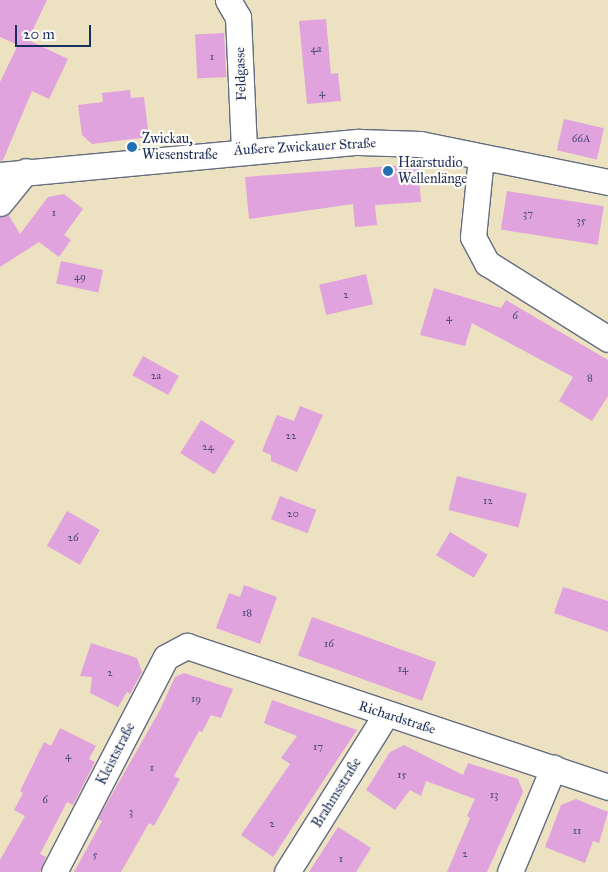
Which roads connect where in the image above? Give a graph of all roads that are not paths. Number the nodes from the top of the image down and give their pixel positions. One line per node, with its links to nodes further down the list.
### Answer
1 (228, 0): 2 (street, Feldgasse)
2 (244, 150): 3 (street, Äußere Zwickauer Straße); 4 (street, Äußere Zwickauer Straße)
3 (481, 157): 6 (street, Äußere Zwickauer Straße); 8 (street)
4 (26, 171): 5 (street, Äußere Zwickauer Straße); 7 (street)
5 (0, 175)
6 (608, 182)
7 (0, 203)
8 (608, 339)
9 (187, 646): 10 (street, Richardstraße); 13 (street, Kleiststraße)
10 (386, 714): 11 (street, Richardstraße); 14 (street, Brahmsstraße)
11 (553, 768): 12 (street, Richardstraße); 15 (street)
12 (608, 787)
13 (54, 872)
14 (287, 872)
15 (510, 872)

